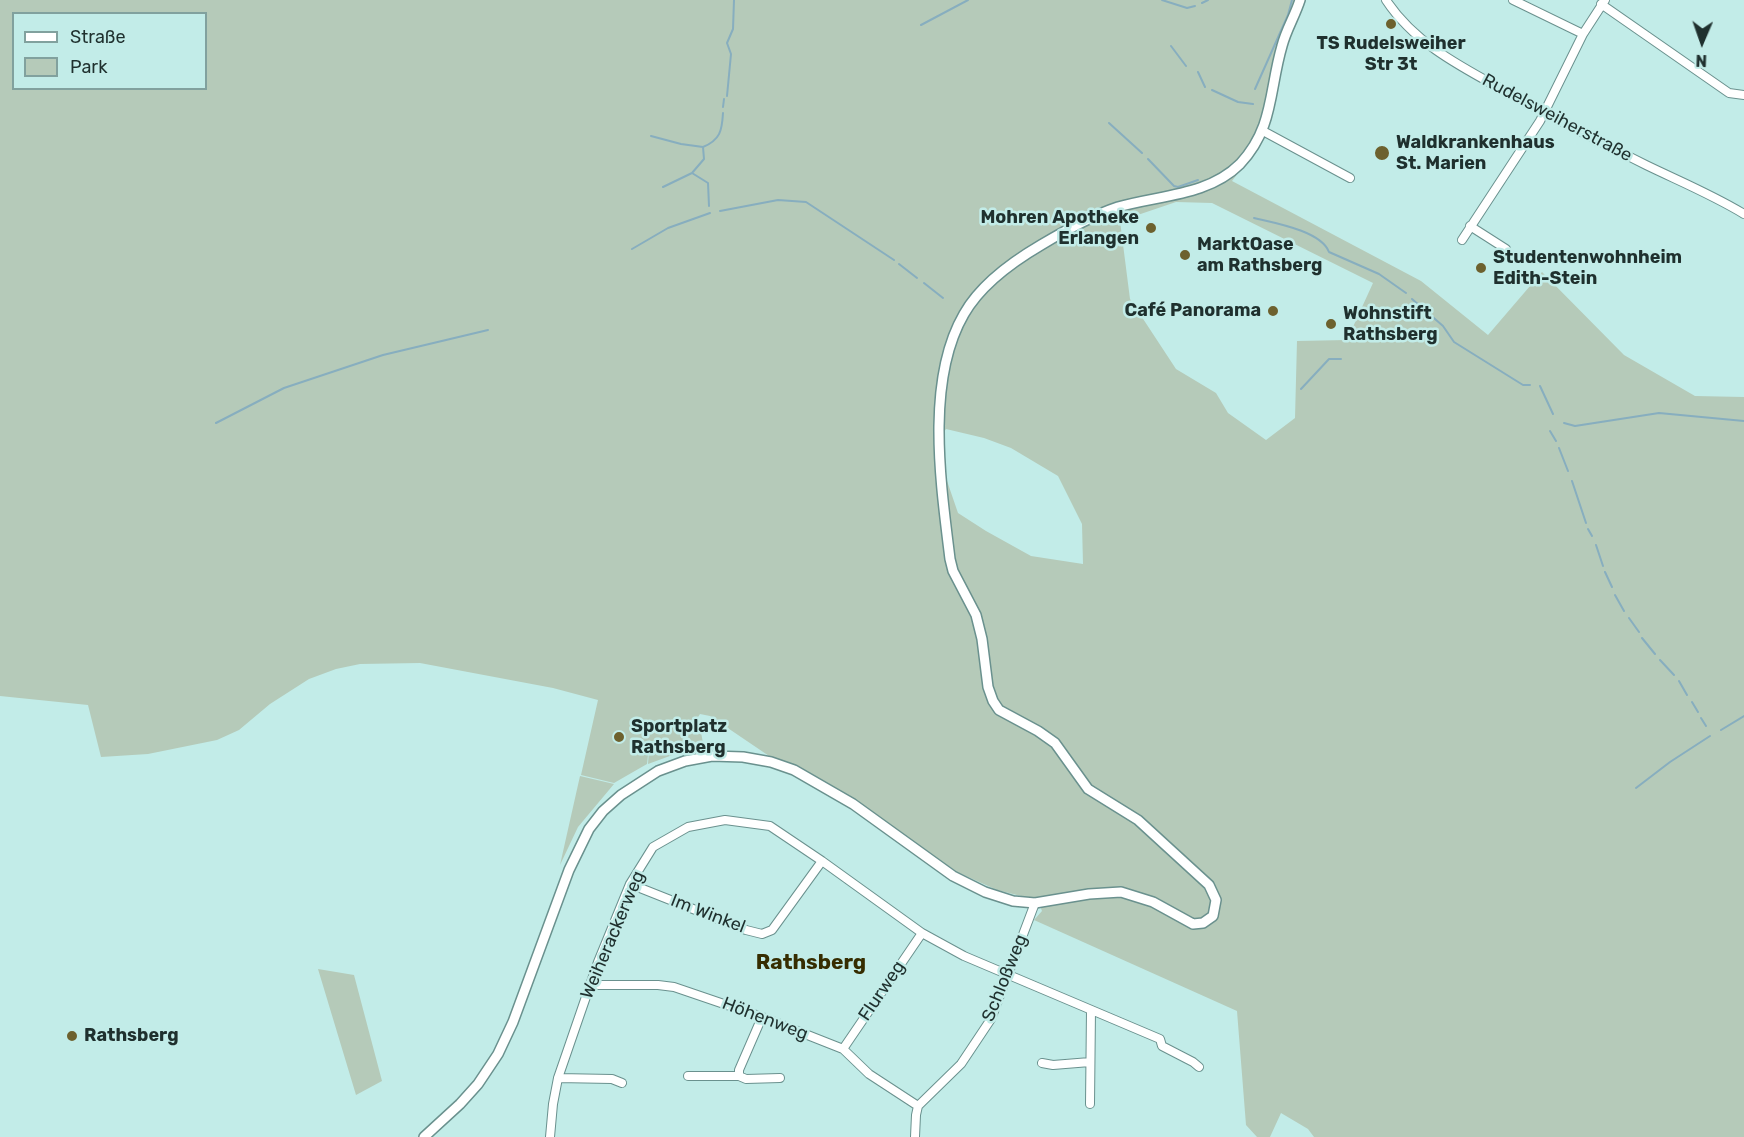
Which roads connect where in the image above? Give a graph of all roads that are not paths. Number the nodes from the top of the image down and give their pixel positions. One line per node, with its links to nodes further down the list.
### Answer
1 (1300, 0): 8 (street)
2 (1386, 0): 7 (street, Rudelsweiherstraße)
3 (1513, 0): 5 (street)
4 (1603, 2): 5 (street); 6 (street)
5 (1583, 34): 7 (street)
6 (1744, 95)
7 (1544, 113): 10 (street, Rudelsweiherstraße); 11 (street)
8 (1263, 131): 9 (street); 16 (street)
9 (1350, 178)
10 (1744, 214)
11 (1470, 226): 12 (street); 13 (street)
12 (1462, 240)
13 (1506, 249)
14 (822, 861): 15 (street, Weiherackerweg); 15 (street, Im Winkel); 17 (street, Weiherackerweg)
15 (630, 884): 19 (street, Weiherackerweg)
16 (1035, 903): 18 (street, Schloßweg); 33 (street)
17 (922, 933): 18 (street, Weiherackerweg); 22 (street, Flurweg)
18 (1008, 976): 20 (street, Weiherackerweg); 32 (street, Schloßweg)
19 (591, 985): 21 (street, Höhenweg); 28 (street, Weiherackerweg)
20 (1091, 1010): 23 (street); 25 (street, Weiherackerweg)
21 (762, 1017): 22 (street, Höhenweg); 27 (street)
22 (843, 1049): 32 (street, Höhenweg)
23 (1090, 1062): 24 (street); 31 (street)
24 (1042, 1063)
25 (1199, 1067)
26 (688, 1076): 27 (street)
27 (739, 1076): 29 (street)
28 (558, 1078): 30 (street); 34 (street, Weiherackerweg)
29 (780, 1078)
30 (622, 1083)
31 (1090, 1104)
32 (918, 1106): 35 (street)
33 (429, 1136)
34 (550, 1137)
35 (915, 1137)

